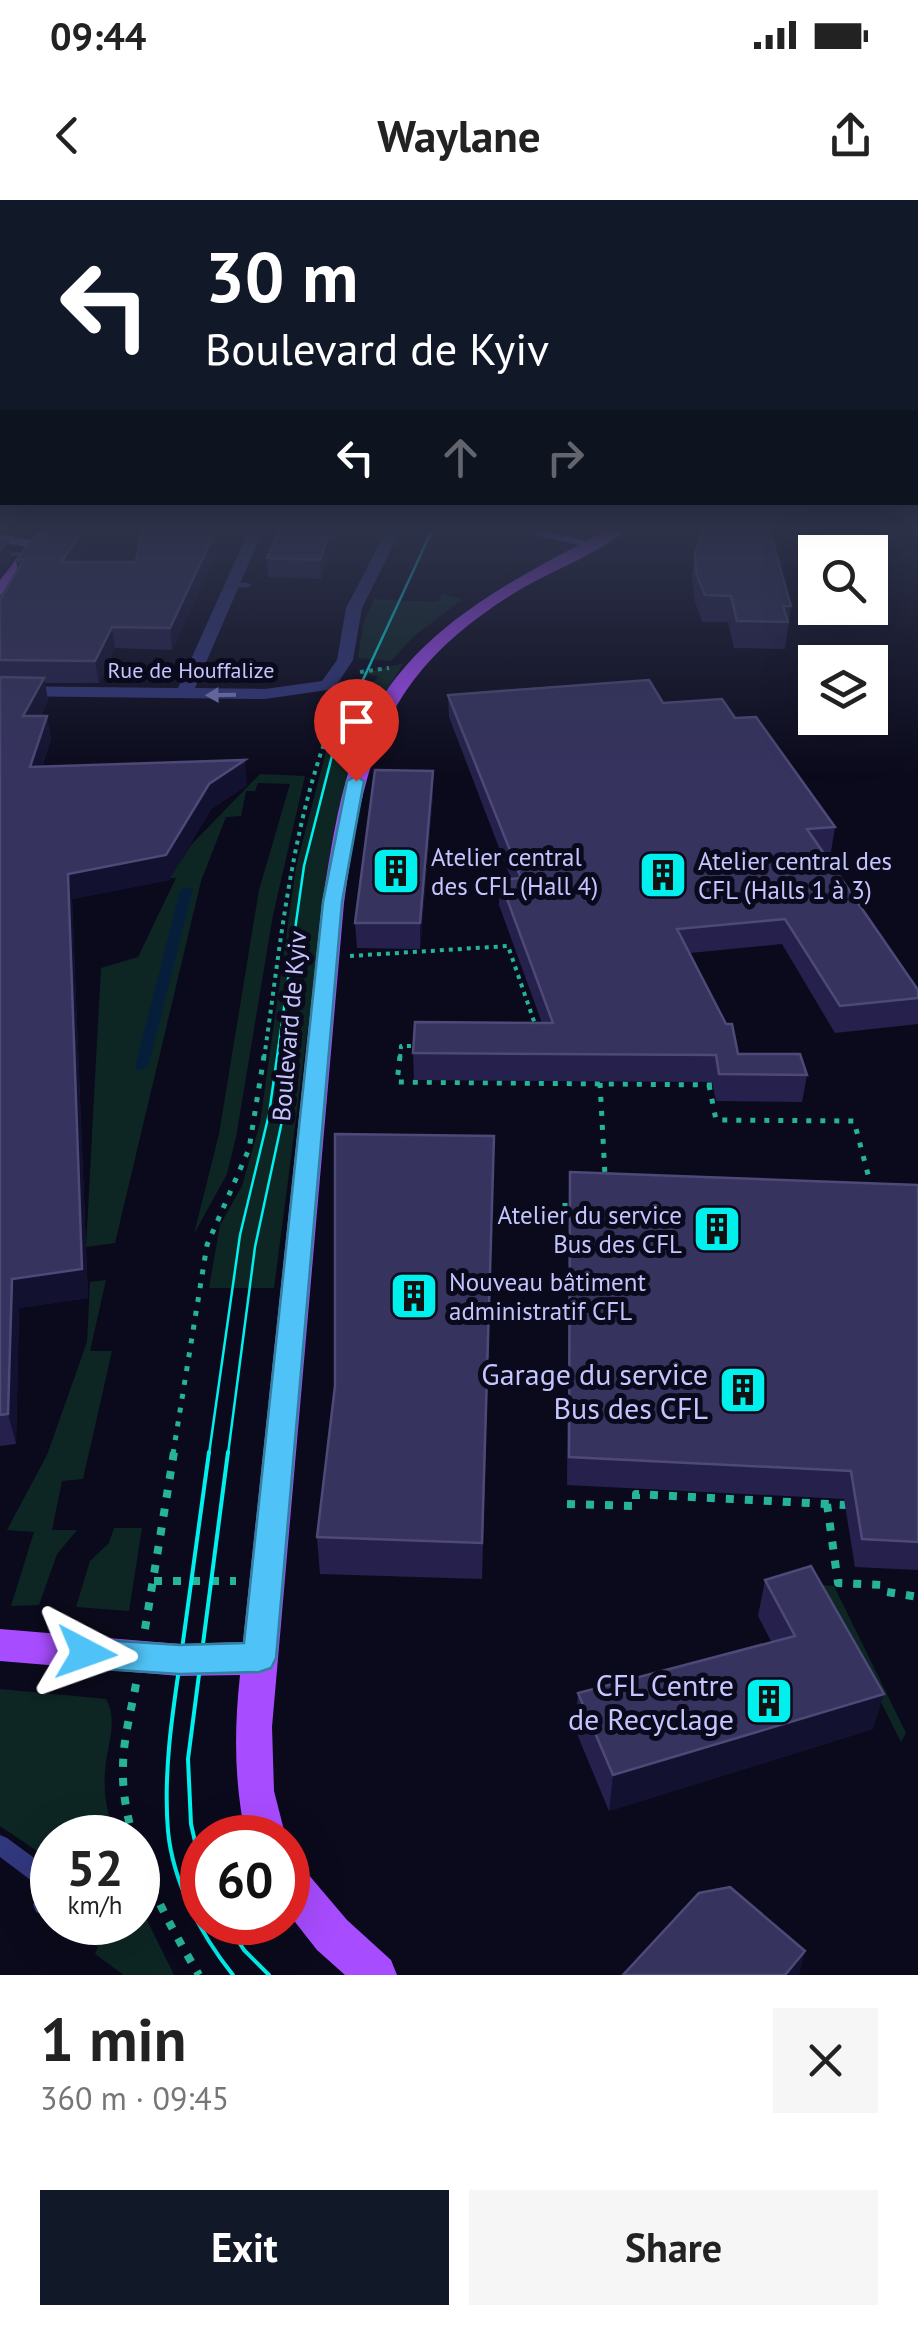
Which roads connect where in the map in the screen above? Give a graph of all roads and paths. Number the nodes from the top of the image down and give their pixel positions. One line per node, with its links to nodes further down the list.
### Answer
1 (227, 611): 8 (street)
2 (354, 611): 8 (street, Rue de Houffalize, one-way to 8)
3 (479, 611): 22 (main road, Boulevard de Kyiv)
4 (384, 668): 5 (path)
5 (366, 671)
6 (348, 686): 23 (path)
7 (0, 692): 8 (street, Rue de Houffalize)
8 (183, 695)
9 (346, 956): 10 (path)
10 (534, 1036)
11 (436, 1046): 12 (path)
12 (600, 1084): 13 (path); 15 (path)
13 (709, 1085): 14 (path); 16 (path)
14 (724, 1085)
15 (605, 1185)
16 (873, 1194)
17 (584, 1198): 18 (path)
18 (565, 1208)
19 (567, 1504): 20 (path)
20 (827, 1504): 21 (path); 24 (path)
21 (846, 1505)
22 (268, 1580): 23 (path); 27 (main road, Boulevard de Kyiv)
23 (154, 1582): 26 (path)
24 (918, 1597)
25 (0, 1646): 26 (main road)
26 (140, 1657): 27 (main road); 32 (path)
27 (259, 1658): 28 (main road, Boulevard de Kyiv)
28 (262, 1815)
29 (0, 1845): 30 (lane)
30 (30, 1868)
31 (310, 1908): 33 (main road)
32 (199, 1975)
33 (376, 1975)

